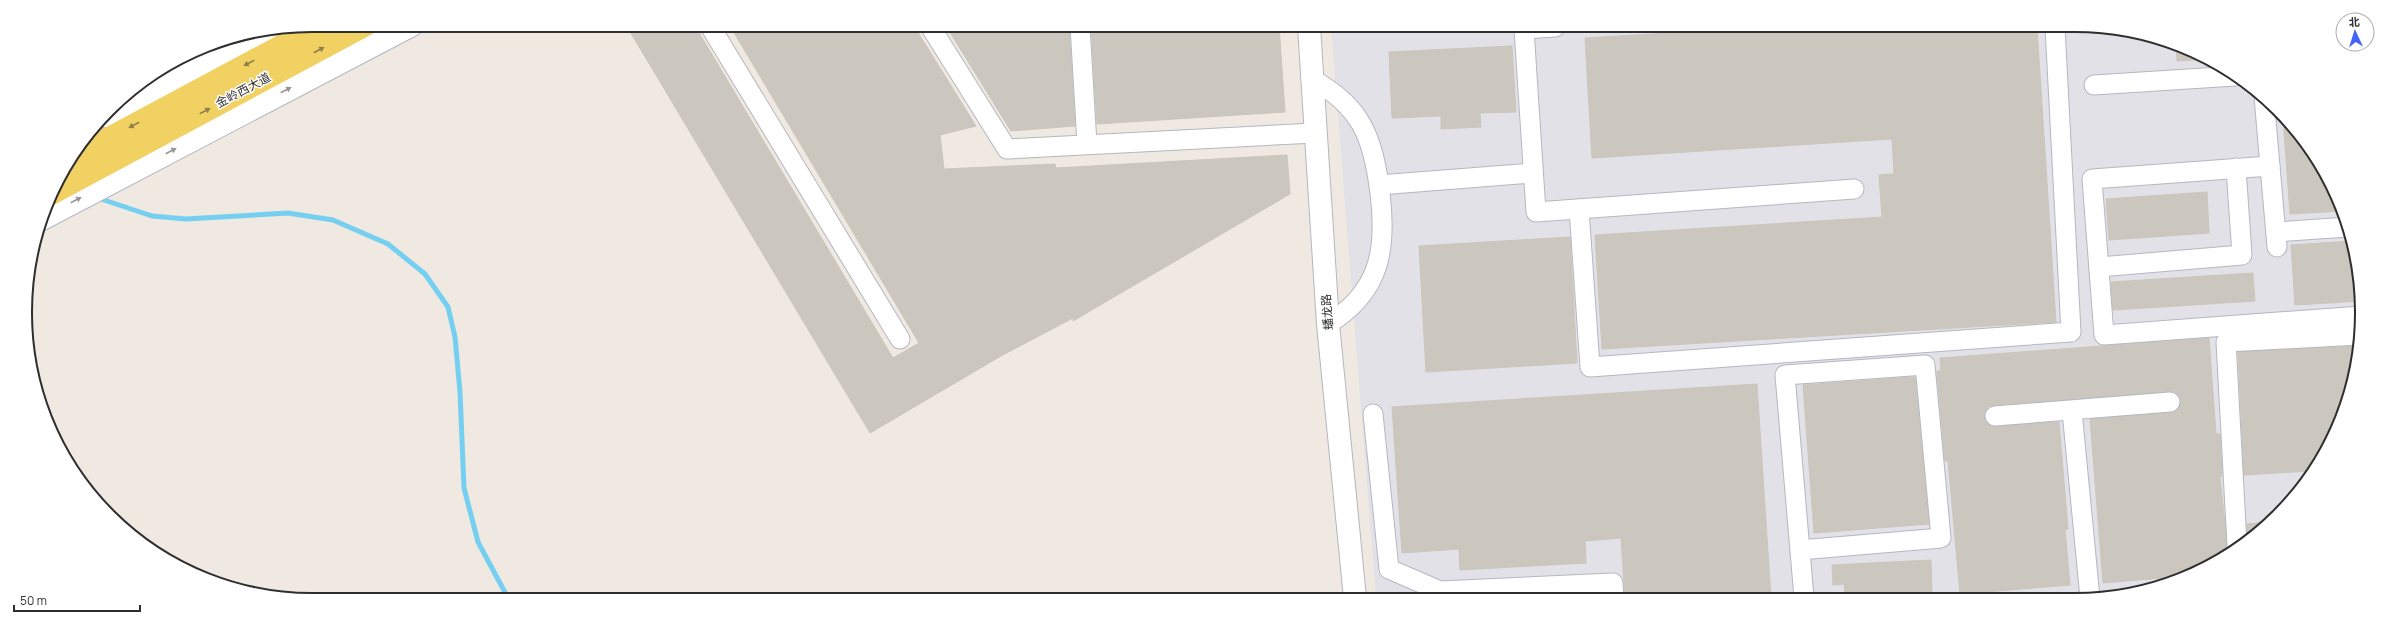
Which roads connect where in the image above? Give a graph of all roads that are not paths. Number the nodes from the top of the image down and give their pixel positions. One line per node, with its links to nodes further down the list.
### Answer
1 (305, 32): 16 (main road, 金岭西大道, one-way to 16)
2 (354, 32): 20 (main road, 金岭西大道, one-way to 2)
3 (398, 32): 20 (street, one-way to 3)
4 (714, 32): 34 (street)
5 (934, 32): 19 (street)
6 (1080, 32): 19 (street)
7 (1309, 32): 12 (street, 蟠龙路)
8 (1524, 32): 23 (street)
9 (2055, 32): 27 (street)
10 (251, 39): 14 (street)
11 (2226, 77): 13 (street)
12 (1312, 79): 17 (street, 蟠龙路); 24 (street)
13 (2094, 85)
14 (122, 107)
15 (2265, 107): 21 (street)
16 (105, 129): 18 (main road, 金岭西大道)
17 (1315, 133): 19 (street); 32 (street, 蟠龙路)
18 (90, 143)
19 (1087, 144)
20 (129, 163): 26 (main road, 金岭西大道); 28 (street, one-way to 20)
21 (2270, 166): 22 (street); 29 (street)
22 (2236, 168): 30 (street); 30 (street)
23 (1533, 173): 24 (street); 27 (street)
24 (1379, 185): 32 (street)
25 (1854, 189): 27 (street)
26 (60, 191)
27 (1579, 209)
28 (50, 214)
29 (2342, 228)
30 (2099, 266): 31 (street)
31 (2355, 316)
32 (1328, 324): 42 (street, 蟠龙路)
33 (2354, 335): 39 (street)
34 (900, 339)
35 (2170, 402): 36 (street)
36 (2072, 411): 38 (street); 41 (street)
37 (1373, 414): 43 (street)
38 (1996, 416)
39 (2237, 541)
40 (1800, 550): 40 (street); 44 (street)
41 (2089, 592)
42 (1355, 593)
43 (1614, 593)
44 (1804, 593)

